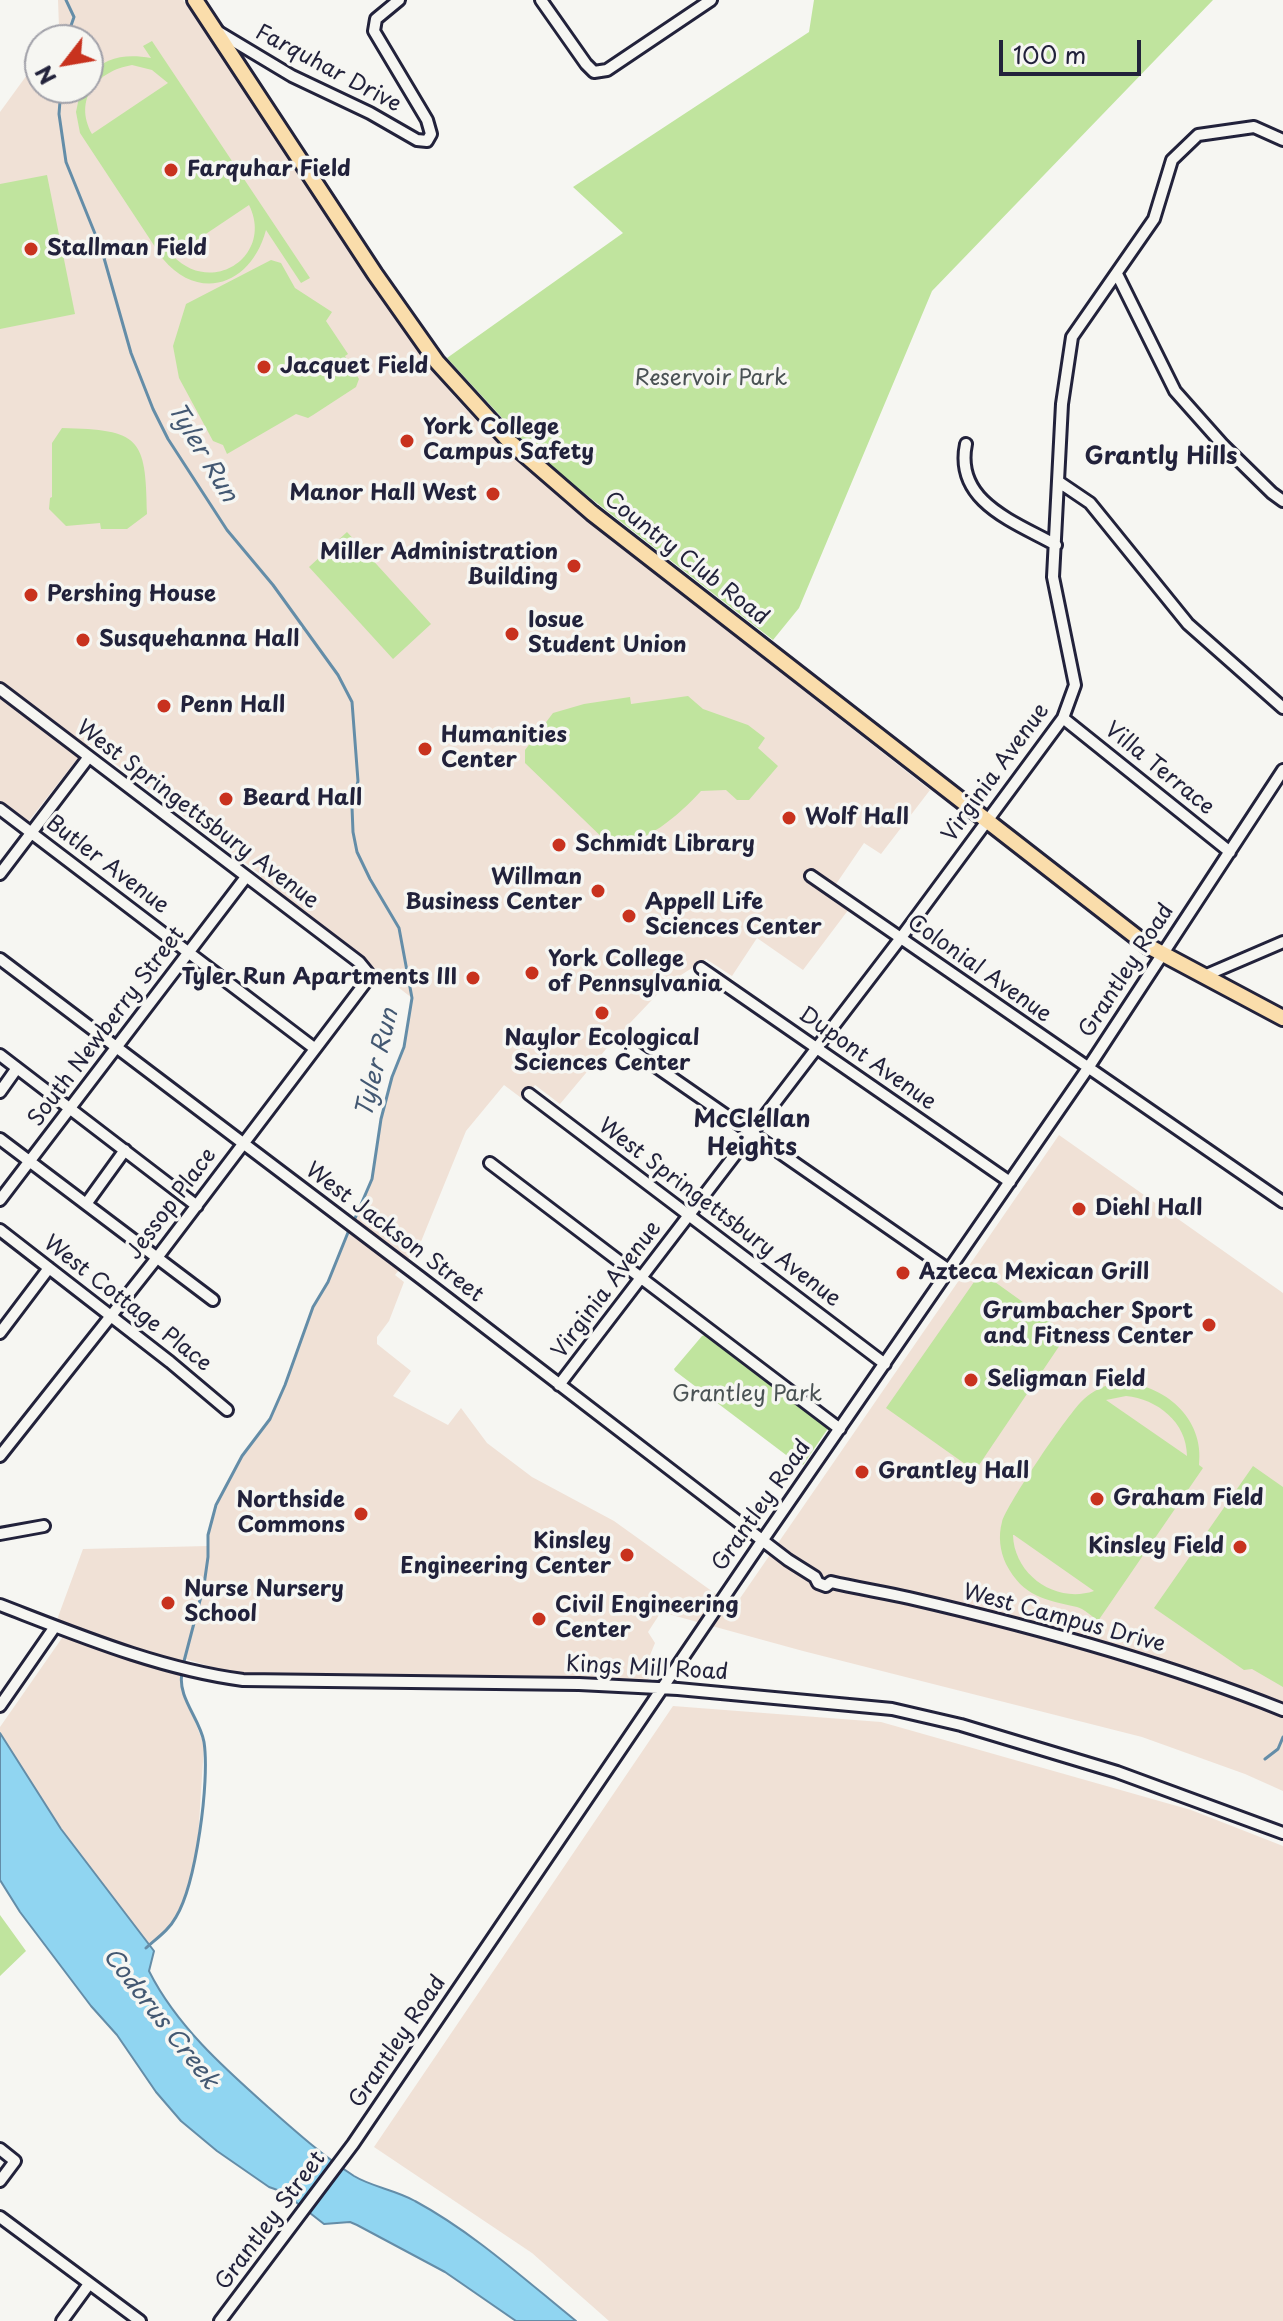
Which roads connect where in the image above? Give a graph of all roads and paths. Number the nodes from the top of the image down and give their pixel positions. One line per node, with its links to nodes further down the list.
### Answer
1 (195, 0): 5 (main road, Country Club Road)
2 (541, 0): 3 (street)
3 (711, 0)
4 (395, 1): 5 (street, Farquhar Drive)
5 (212, 28): 18 (main road, Country Club Road)
6 (1283, 140): 7 (street, Virginia Avenue)
7 (1117, 274): 9 (street, Virginia Avenue); 10 (street)
8 (966, 444): 11 (street)
9 (1059, 482): 11 (street, Virginia Avenue); 13 (street)
10 (1283, 501)
11 (1056, 545): 14 (street, Virginia Avenue)
12 (0, 689): 15 (street, West Springettsbury Avenue)
13 (1283, 708)
14 (1063, 718): 18 (street, Virginia Avenue); 20 (street, Villa Terrace)
15 (88, 758): 19 (street); 23 (street, West Springettsbury Avenue)
16 (1283, 770): 20 (street, Grantley Road)
17 (0, 809): 19 (street, Butler Avenue)
18 (988, 822): 24 (street, Virginia Avenue); 27 (main road, Country Club Road)
19 (31, 832): 21 (street); 26 (street, Butler Avenue)
20 (1230, 852): 27 (street, Grantley Road)
21 (0, 874)
22 (811, 876): 24 (street, Colonial Avenue)
23 (246, 877): 26 (street, South Newberry Street); 30 (street, West Springettsbury Avenue)
24 (900, 939): 35 (street, Virginia Avenue); 39 (street, Colonial Avenue)
25 (1283, 942): 31 (street)
26 (189, 953): 33 (street, South Newberry Street); 34 (street, Butler Avenue)
27 (1163, 955): 31 (main road, Country Club Road); 39 (street, Grantley Road)
28 (0, 959): 33 (street, West Jackson Street)
29 (701, 968): 35 (street, Dupont Avenue)
30 (368, 973): 34 (street, Jessop Place)
31 (1204, 976): 32 (main road, Country Club Road)
32 (1283, 1018)
33 (117, 1047): 42 (street, South Newberry Street); 45 (street, West Jackson Street)
34 (314, 1048): 45 (street, Jessop Place)
35 (816, 1048): 43 (street, Virginia Avenue); 49 (street, Dupont Avenue)
36 (632, 1050): 43 (street)
37 (0, 1055): 38 (street)
38 (17, 1068): 40 (street); 42 (street)
39 (1088, 1068): 49 (street, Grantley Road); 51 (street, Colonial Avenue)
40 (0, 1092)
41 (529, 1094): 54 (street, West Springettsbury Avenue)
42 (71, 1108): 46 (street); 47 (street, South Newberry Street)
43 (752, 1132): 54 (street, Virginia Avenue); 58 (street)
44 (0, 1139): 47 (street)
45 (243, 1144): 53 (street, Jessop Place); 64 (street, West Jackson Street)
46 (125, 1150): 52 (street); 53 (street)
47 (29, 1162): 50 (street, South Newberry Street); 52 (street)
48 (490, 1163): 59 (street)
49 (1010, 1182): 58 (street, Grantley Road)
50 (0, 1200)
51 (1283, 1202)
52 (86, 1204): 56 (street)
53 (197, 1206): 56 (street, Jessop Place)
54 (689, 1216): 59 (street, Virginia Avenue); 63 (street, West Springettsbury Avenue)
55 (0, 1230): 57 (street, West Cottage Place)
56 (156, 1259): 60 (street); 61 (street, Jessop Place)
57 (49, 1268): 61 (street, West Cottage Place); 62 (street)
58 (949, 1270): 63 (street, Grantley Road)
59 (642, 1278): 64 (street, Virginia Avenue); 66 (street)
60 (213, 1300)
61 (111, 1316): 65 (street, West Cottage Place); 67 (street, Jessop Place)
62 (0, 1333)
63 (885, 1364): 66 (street, Grantley Road)
64 (559, 1385): 71 (street, West Jackson Street)
65 (227, 1410)
66 (840, 1429): 71 (street, Grantley Road)
67 (4, 1441): 68 (street, Jessop Place)
68 (0, 1456)
69 (44, 1526): 70 (street)
70 (0, 1534)
71 (762, 1541): 74 (street, Grantley Road); 76 (street, West Campus Drive)
72 (0, 1605): 73 (street, Kings Mill Road)
73 (54, 1628): 74 (street, Kings Mill Road); 75 (street)
74 (663, 1688): 77 (street, Kings Mill Road); 78 (street, Grantley Road)
75 (0, 1705)
76 (1283, 1710)
77 (1283, 1833)
78 (353, 2144): 85 (street, Grantley Street)
79 (0, 2149): 80 (street)
80 (0, 2181)
81 (0, 2217): 82 (street)
82 (89, 2284): 83 (street); 84 (street)
83 (62, 2321)
84 (140, 2321)
85 (220, 2321)

